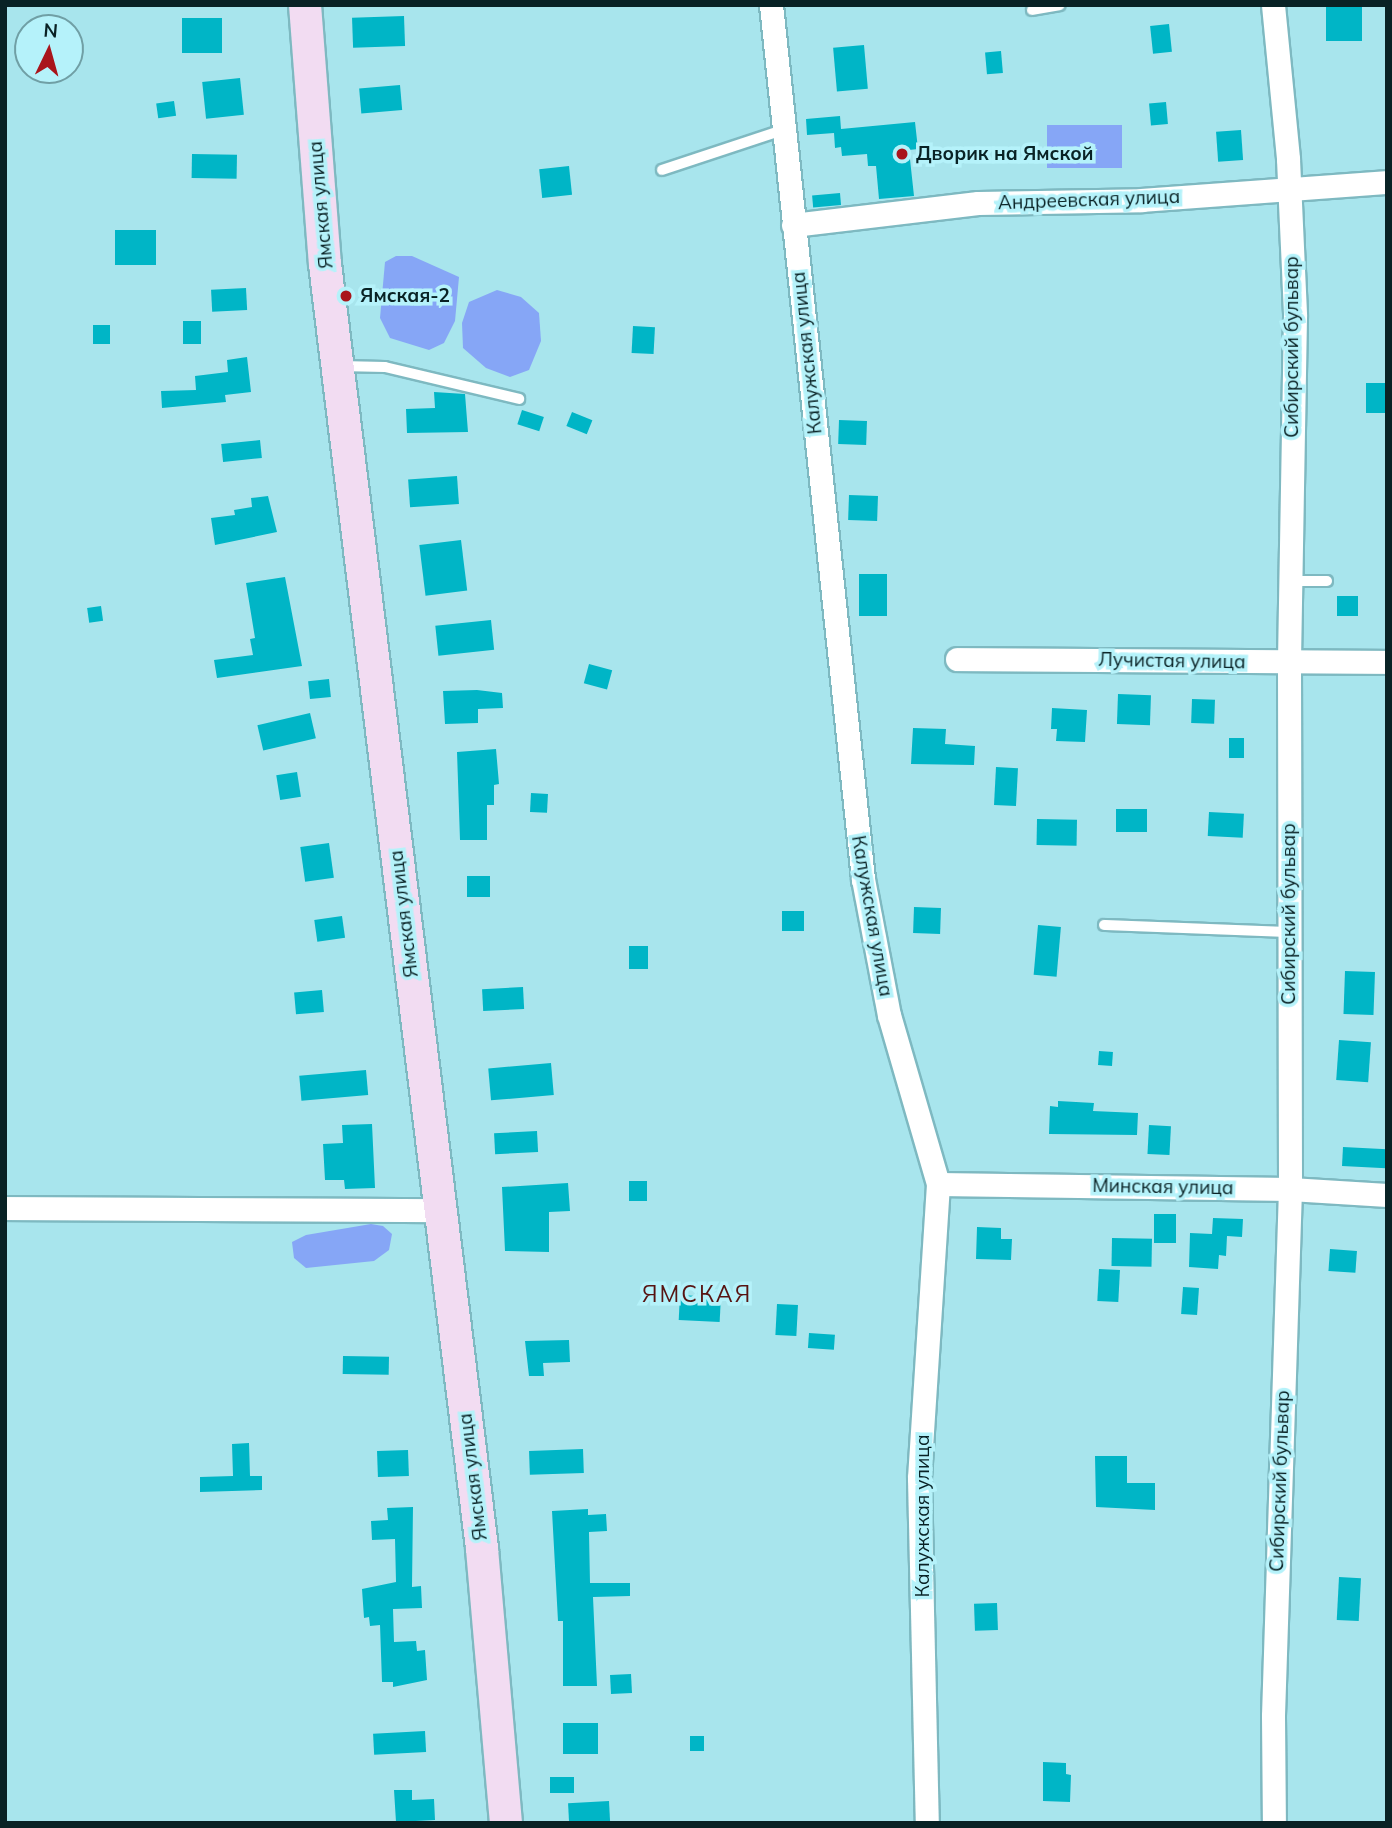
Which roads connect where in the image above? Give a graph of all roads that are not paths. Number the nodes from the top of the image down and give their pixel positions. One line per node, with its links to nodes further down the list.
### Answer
1 (305, 5): 11 (main road, Ямская улица)
2 (771, 5): 6 (street, Калужская улица)
3 (1060, 5): 5 (lane)
4 (1273, 5): 9 (street, Сибирский бульвар)
5 (1032, 10)
6 (783, 130): 7 (lane); 10 (street, Калужская улица)
7 (662, 170)
8 (1387, 183): 9 (street, Андреевская улица)
9 (1289, 190): 10 (street, Андреевская улица); 13 (street, Сибирский бульвар)
10 (793, 225): 20 (street, Калужская улица)
11 (337, 366): 12 (lane); 24 (main road, Ямская улица)
12 (519, 399)
13 (1290, 581): 14 (lane); 17 (street, Сибирский бульвар)
14 (1327, 582)
15 (957, 659): 17 (street, Лучистая улица)
16 (1387, 662): 17 (street, Лучистая улица)
17 (1289, 663): 19 (street, Сибирский бульвар)
18 (1104, 925): 19 (lane)
19 (1289, 932): 21 (street, Сибирский бульвар)
20 (939, 1184): 21 (street, Минская улица); 26 (street, Калужская улица)
21 (1290, 1189): 22 (street, Минская улица); 27 (street, Сибирский бульвар)
22 (1387, 1195)
23 (5, 1208): 24 (street)
24 (440, 1210): 25 (main road, Ямская улица)
25 (506, 1823)
26 (927, 1823)
27 (1274, 1823)

